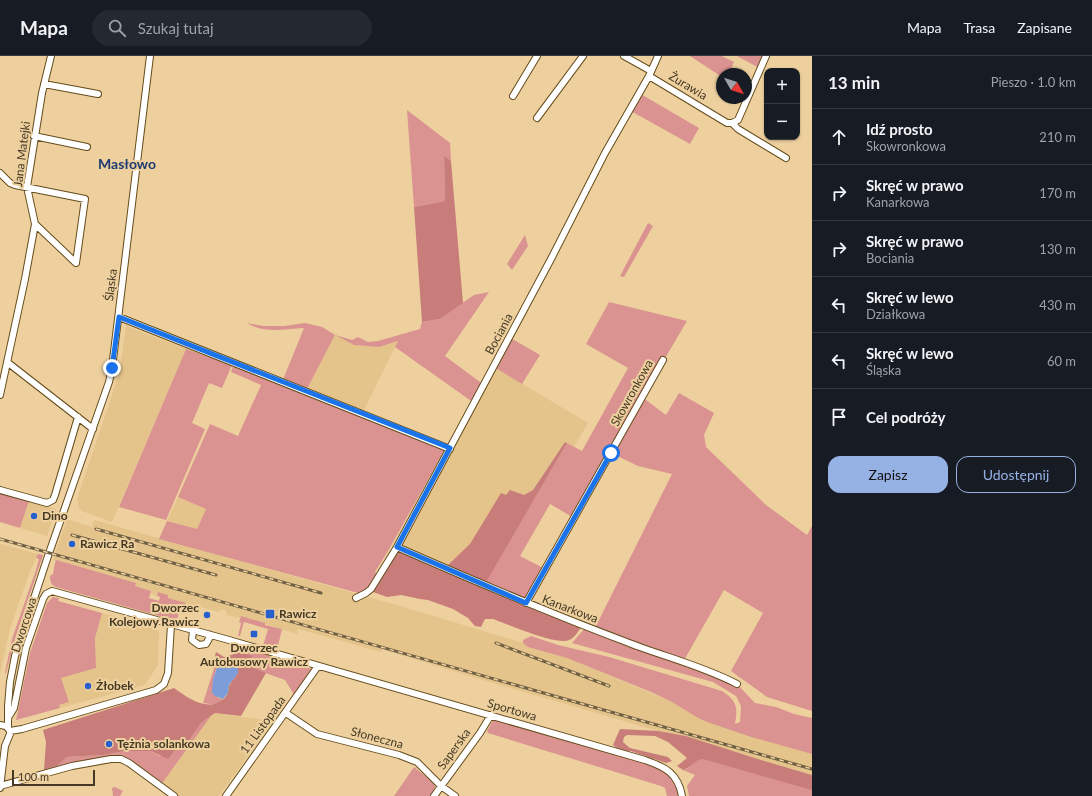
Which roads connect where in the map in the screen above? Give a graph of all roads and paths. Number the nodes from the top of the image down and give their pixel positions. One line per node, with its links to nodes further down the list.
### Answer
1 (51, 56): 9 (street, Jana Matejki)
2 (150, 56): 20 (street, Śląska)
3 (537, 56): 11 (street)
4 (583, 56): 12 (street)
5 (624, 56): 8 (street)
6 (658, 56): 8 (street, Bociania)
7 (766, 56): 13 (street)
8 (650, 74): 13 (street, Żurawia); 26 (street, Bociania)
9 (44, 84): 10 (street); 14 (street, Jana Matejki)
10 (98, 94)
11 (513, 96)
12 (537, 118)
13 (732, 123): 16 (street, Żurawia)
14 (34, 136): 15 (street); 18 (street, Jana Matejki)
15 (87, 147)
16 (786, 158)
17 (0, 173): 18 (street)
18 (27, 187): 19 (street, Jana Matejki); 19 (street)
19 (35, 224): 22 (street, Jana Matejki)
20 (119, 317): 25 (street, Śląska); 26 (street)
21 (663, 360): 30 (street, Skowronkowa)
22 (7, 362): 23 (street, Jana Matejki); 24 (street)
23 (0, 395)
24 (78, 417): 25 (street); 27 (street)
25 (93, 429): 36 (street, Śląska)
26 (450, 448): 28 (street, Bociania)
27 (0, 490)
28 (397, 547): 29 (street, Bociania); 30 (street, Kanarkowa)
29 (356, 598)
30 (526, 603): 35 (street, Kanarkowa)
31 (171, 625): 32 (street, Dworcowa); 39 (street, Dworcowa); 41 (street)
32 (193, 630): 33 (street, Dworcowa); 33 (street)
33 (211, 635): 34 (street, Dworcowa)
34 (318, 666): 37 (street, 11 Listopada); 38 (street, Sportowa)
35 (737, 684)
36 (8, 706): 39 (street); 40 (street)
37 (286, 713): 46 (street, Słoneczna); 49 (street, 11 Listopada)
38 (491, 715): 46 (street, Saperska); 52 (street, Sportowa)
39 (8, 718): 41 (street)
40 (0, 724): 41 (street)
41 (9, 729): 42 (street)
42 (7, 739): 43 (street); 45 (street)
43 (0, 742)
44 (0, 746): 45 (street)
45 (3, 760): 47 (street)
46 (441, 786): 50 (street, Saperska); 51 (street, Słoneczna)
47 (0, 787): 48 (street)
48 (174, 796)
49 (226, 796)
50 (434, 796)
51 (455, 796)
52 (682, 796)

